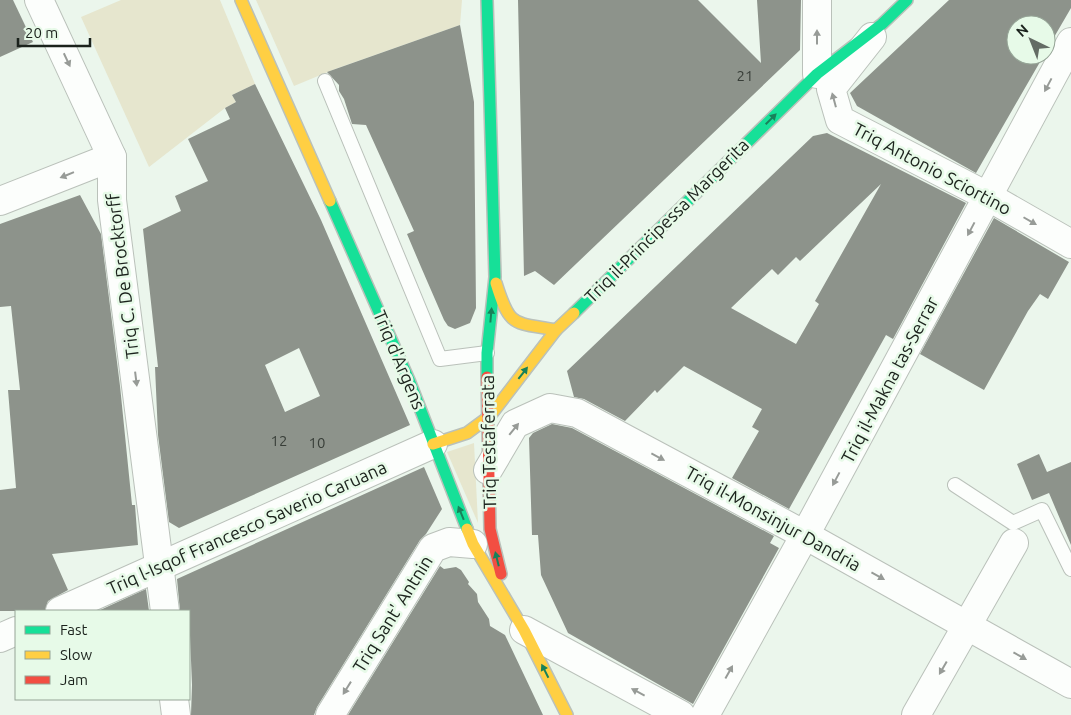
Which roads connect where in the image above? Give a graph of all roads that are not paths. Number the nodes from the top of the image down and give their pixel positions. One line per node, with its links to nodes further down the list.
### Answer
1 (39, 0): 10 (street, Triq C. De Brocktorff, one-way to 10)
2 (241, 0): 18 (main road, Triq d'Argens)
3 (487, 0): 14 (main road, Triq Testaferrata)
4 (817, 0): 8 (street, one-way to 4)
5 (907, 0): 6 (main road, Triq il-Prinċipessa Margerita)
6 (882, 24): 8 (main road, Triq il-Prinċipessa Margerita); 11 (street, Triq Antonio Sciortino, one-way to 6)
7 (1071, 42): 11 (street, Triq il-Makna tas-Serrar, one-way to 11)
8 (817, 74): 15 (main road, Triq il-Prinċipessa Margerita, one-way to 8)
9 (325, 81): 16 (lane)
10 (112, 157): 12 (street, one-way to 12); 24 (street, Triq C. De Brocktorff, one-way to 24)
11 (989, 197): 13 (street, Triq Antonio Sciortino, one-way to 13); 21 (street, Triq il-Makna tas-Serrar, one-way to 21)
12 (0, 202)
13 (1071, 244)
14 (495, 277): 15 (main road, Triq Testaferrata); 16 (main road, Triq Testaferrata, one-way to 14)
15 (556, 330): 17 (main road, Triq il-Prinċipessa Margerita, one-way to 15)
16 (487, 353): 17 (main road, Triq Testaferrata)
17 (490, 416): 18 (main road, Triq il-Prinċipessa Margerita); 19 (main road, Triq Testaferrata)
18 (433, 444): 23 (main road, Triq d'Argens, one-way to 18); 24 (street, Triq l-Isqof Francesco Saverio Caruana)
19 (488, 470): 21 (street, Triq il-Monsinjur Dandria, one-way to 21); 26 (main road, Triq Testaferrata, one-way to 19)
20 (955, 485): 25 (lane)
21 (805, 535): 29 (street, Triq il-Monsinjur Dandria, one-way to 29); 39 (street, Triq il-Makna tas-Serrar, one-way to 21)
22 (1014, 543): 29 (street)
23 (473, 544): 26 (main road, Triq d'Argens); 36 (street, Triq Sant' Antnin, one-way to 36)
24 (160, 566): 27 (street, Triq l-Isqof Francesco Saverio Caruana); 28 (street, Triq C. De Brocktorff)
25 (1071, 569)
26 (509, 606): 30 (main road, Triq d'Argens)
27 (62, 610)
28 (165, 610)
29 (967, 626): 33 (street, Triq il-Monsinjur Dandria, one-way to 33); 40 (street, one-way to 40)
30 (524, 630): 37 (main road, Triq d'Argens, one-way to 30); 38 (street, one-way to 30)
31 (15, 631): 32 (street)
32 (0, 638)
33 (1071, 684)
34 (174, 700): 35 (street)
35 (176, 715)
36 (330, 715)
37 (567, 715)
38 (681, 715)
39 (705, 715)
40 (916, 715)

